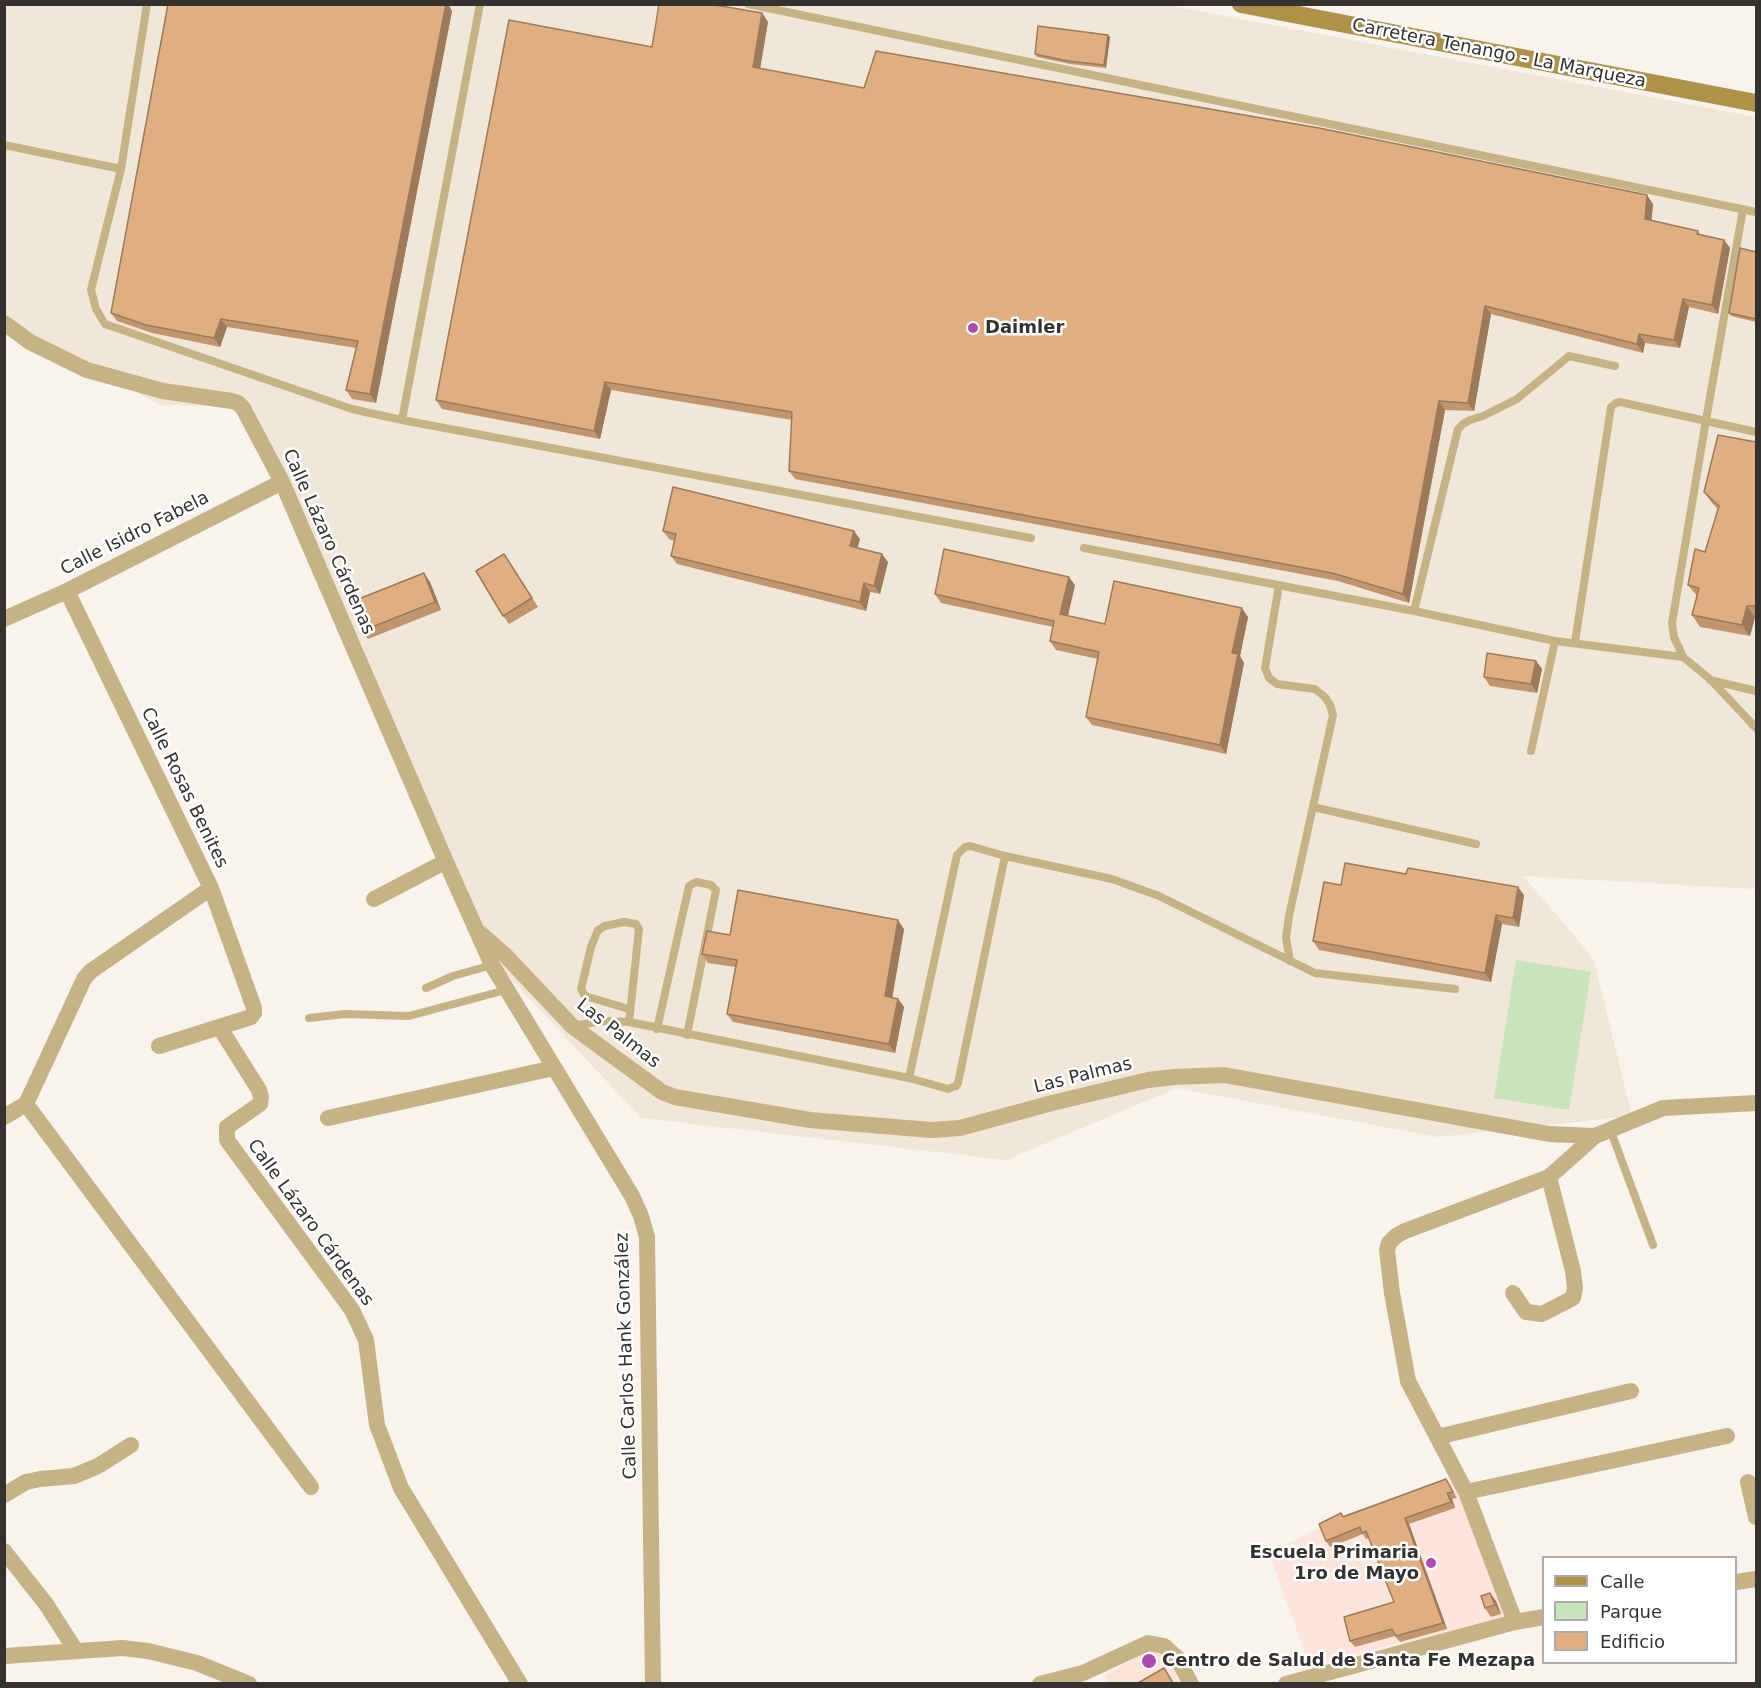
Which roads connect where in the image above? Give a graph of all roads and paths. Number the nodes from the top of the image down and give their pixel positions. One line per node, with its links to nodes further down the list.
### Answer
1 (147, 4): 7 (lane)
2 (480, 4): 12 (lane)
3 (748, 4): 8 (lane)
4 (1241, 4): 5 (main road, Carretera Tenango - La Marqueza)
5 (1756, 103)
6 (4, 145): 7 (lane)
7 (121, 169): 12 (lane)
8 (1743, 209): 9 (lane); 13 (lane)
9 (1756, 212)
10 (4, 323): 15 (street, Calle Lázaro Cárdenas)
11 (1615, 366): 20 (lane)
12 (402, 420): 16 (lane)
13 (1706, 420): 14 (lane); 23 (lane); 24 (lane)
14 (1756, 432)
15 (282, 482): 19 (street, Calle Isidro Fabela); 32 (street, Calle Lázaro Cárdenas)
16 (1031, 538)
17 (1084, 548): 18 (lane)
18 (1279, 585): 20 (lane); 29 (lane)
19 (67, 591): 21 (street, Calle Isidro Fabela); 33 (street, Calle Rosas Benites)
20 (1414, 611): 22 (lane)
21 (4, 619)
22 (1555, 641): 23 (lane); 28 (lane)
23 (1575, 642): 24 (lane)
24 (1683, 657): 25 (lane)
25 (1710, 679): 26 (lane); 27 (lane)
26 (1756, 691)
27 (1756, 728)
28 (1531, 751)
29 (1313, 807): 30 (lane); 36 (lane)
30 (1476, 844)
31 (1005, 856): 36 (lane); 50 (lane); 50 (lane)
32 (446, 862): 34 (street); 35 (street, Calle Lázaro Cárdenas)
33 (211, 888): 45 (street, Calle Rosas Benites); 52 (street)
34 (374, 899)
35 (476, 929): 37 (street, Calle Carlos Hank González); 44 (street, Las Palmas)
36 (1290, 961): 39 (lane)
37 (492, 965): 38 (lane); 40 (street, Calle Carlos Hank González)
38 (426, 988)
39 (1455, 989)
40 (506, 990): 42 (lane); 49 (street, Calle Carlos Hank González)
41 (629, 1009): 41 (lane); 43 (lane)
42 (309, 1018)
43 (628, 1022): 44 (lane); 46 (lane)
44 (572, 1026): 55 (street, Las Palmas)
45 (220, 1028): 48 (street); 77 (street, Calle Lázaro Cárdenas)
46 (657, 1029): 47 (lane); 47 (lane)
47 (687, 1035): 50 (lane)
48 (159, 1046)
49 (554, 1068): 54 (street); 78 (street, Calle Carlos Hank González)
50 (909, 1078)
51 (1756, 1103): 55 (street, Las Palmas)
52 (26, 1104): 53 (street); 64 (street)
53 (4, 1117)
54 (328, 1118)
55 (1602, 1133): 56 (street); 57 (lane)
56 (1550, 1177): 58 (street); 61 (street)
57 (1653, 1245)
58 (1513, 1293)
59 (1631, 1392): 61 (street)
60 (1727, 1436): 65 (street)
61 (1437, 1437): 65 (street)
62 (131, 1445): 66 (street)
63 (1748, 1482): 67 (street)
64 (311, 1487)
65 (1466, 1492): 72 (street)
66 (4, 1495)
67 (1756, 1517)
68 (4, 1551): 73 (street)
69 (1756, 1578): 70 (street)
70 (1737, 1582)
71 (1542, 1617): 72 (street)
72 (1515, 1622): 81 (street)
73 (76, 1651): 74 (street); 76 (street)
74 (4, 1656)
75 (1086, 1678): 79 (street); 80 (street)
76 (249, 1683)
77 (520, 1683)
78 (653, 1683)
79 (1040, 1683)
80 (1191, 1683)
81 (1286, 1683)

